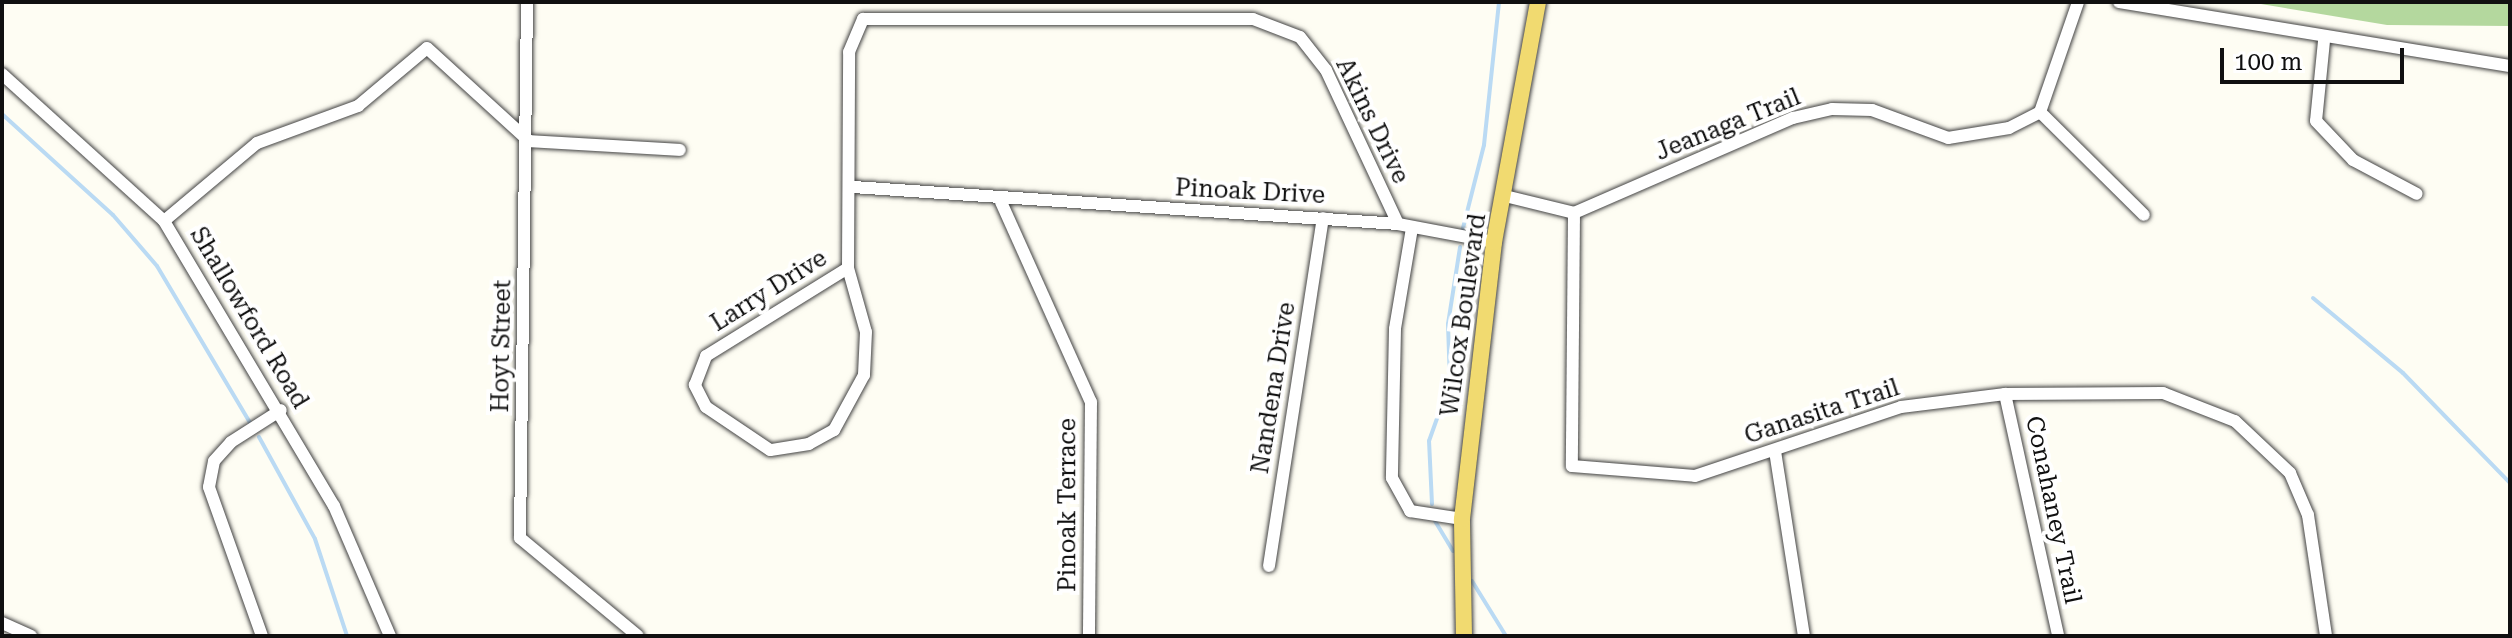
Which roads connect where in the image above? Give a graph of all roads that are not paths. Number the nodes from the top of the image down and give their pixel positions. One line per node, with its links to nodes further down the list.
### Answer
1 (527, 2): 10 (street, Hoyt Street)
2 (1538, 2): 14 (main road, Wilcox Boulevard)
3 (2078, 2): 9 (street)
4 (2119, 2): 5 (street)
5 (2324, 41): 7 (street); 13 (street)
6 (849, 52): 12 (street, Larry Drive); 20 (street, Akins Drive)
7 (2510, 66)
8 (2, 74): 19 (street, Shallowford Road)
9 (2040, 112): 16 (street, Jeanaga Trail); 17 (street)
10 (529, 141): 11 (street); 19 (street); 33 (street, Hoyt Street)
11 (680, 150)
12 (853, 187): 15 (street, Pinoak Drive); 23 (street, Larry Drive)
13 (2417, 194)
14 (1505, 196): 16 (street); 22 (main road, Wilcox Boulevard)
15 (1001, 202): 18 (street, Pinoak Drive); 34 (street, Pinoak Terrace)
16 (1574, 213): 26 (street, Ganasita Trail)
17 (2144, 215)
18 (1323, 218): 20 (street, Pinoak Drive); 28 (street, Nandena Drive)
19 (164, 221): 25 (street, Shallowford Road)
20 (1398, 224): 21 (street, Pinoak Drive)
21 (1412, 228): 22 (street, Pinoak Drive); 27 (street)
22 (1494, 242): 27 (main road, Wilcox Boulevard)
23 (848, 268): 23 (street, Larry Drive)
24 (2005, 394): 26 (street, Ganasita Trail); 37 (street, Conahaney Trail); 38 (street, Ganasita Trail)
25 (281, 410): 31 (street); 32 (street, Shallowford Road)
26 (1775, 451): 36 (street)
27 (1462, 519): 35 (main road, Wilcox Boulevard)
28 (1269, 566)
29 (2, 623): 30 (street)
30 (31, 636)
31 (262, 636)
32 (390, 636)
33 (638, 636)
34 (1089, 636)
35 (1464, 636)
36 (1804, 636)
37 (2058, 636)
38 (2326, 636)

